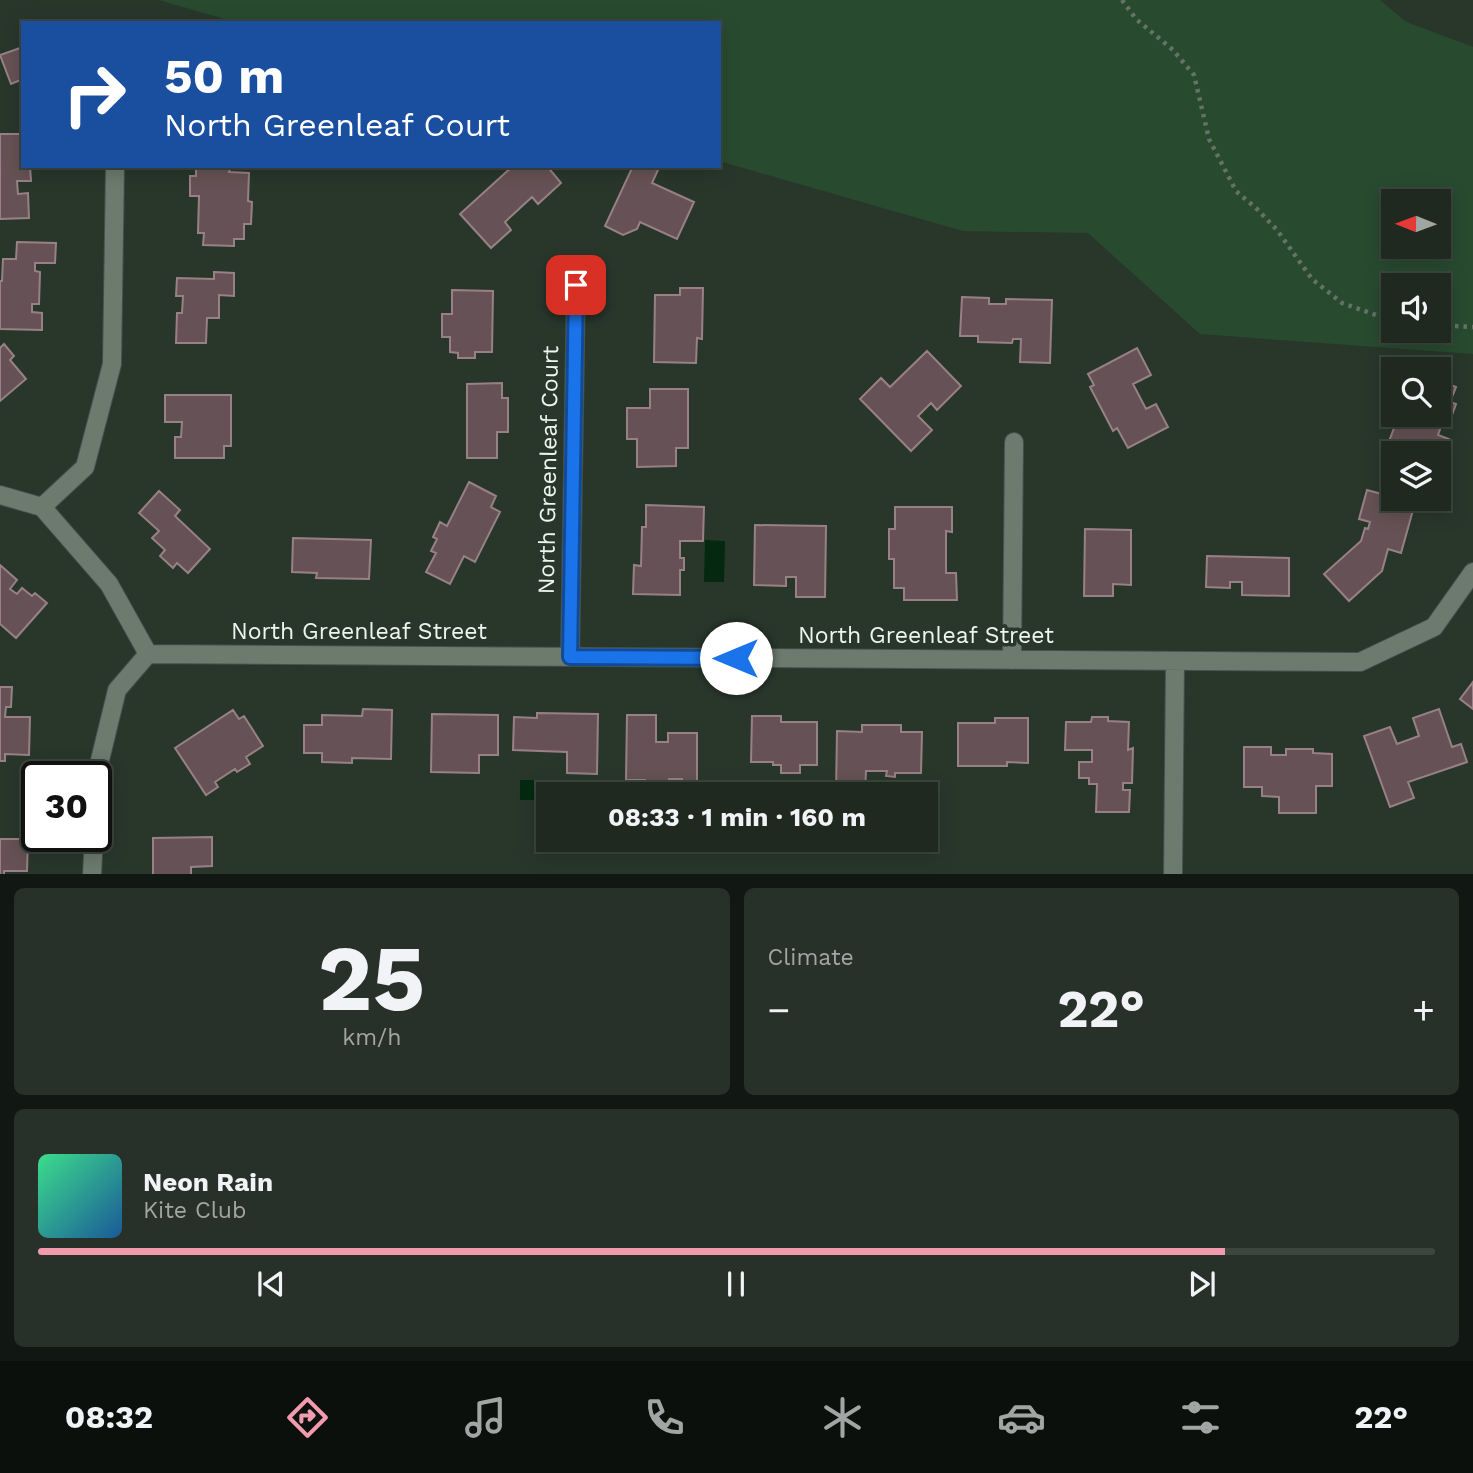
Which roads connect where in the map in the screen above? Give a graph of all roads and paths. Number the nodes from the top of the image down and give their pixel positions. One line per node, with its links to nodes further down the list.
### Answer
1 (1122, 0): 4 (path)
2 (115, 168): 9 (street)
3 (576, 285): 12 (street, North Greenleaf Court)
4 (1381, 317)
5 (1451, 326): 6 (path)
6 (1473, 327)
7 (1014, 442): 13 (street)
8 (0, 495): 9 (street)
9 (42, 507): 11 (street)
10 (1473, 572): 14 (street, North Greenleaf Street)
11 (148, 654): 12 (street, North Greenleaf Street); 15 (street)
12 (570, 657): 13 (street, North Greenleaf Street)
13 (1012, 660): 14 (street, North Greenleaf Street)
14 (1175, 661): 18 (street)
15 (100, 761)
16 (93, 852): 17 (street)
17 (92, 874)
18 (1173, 874)

